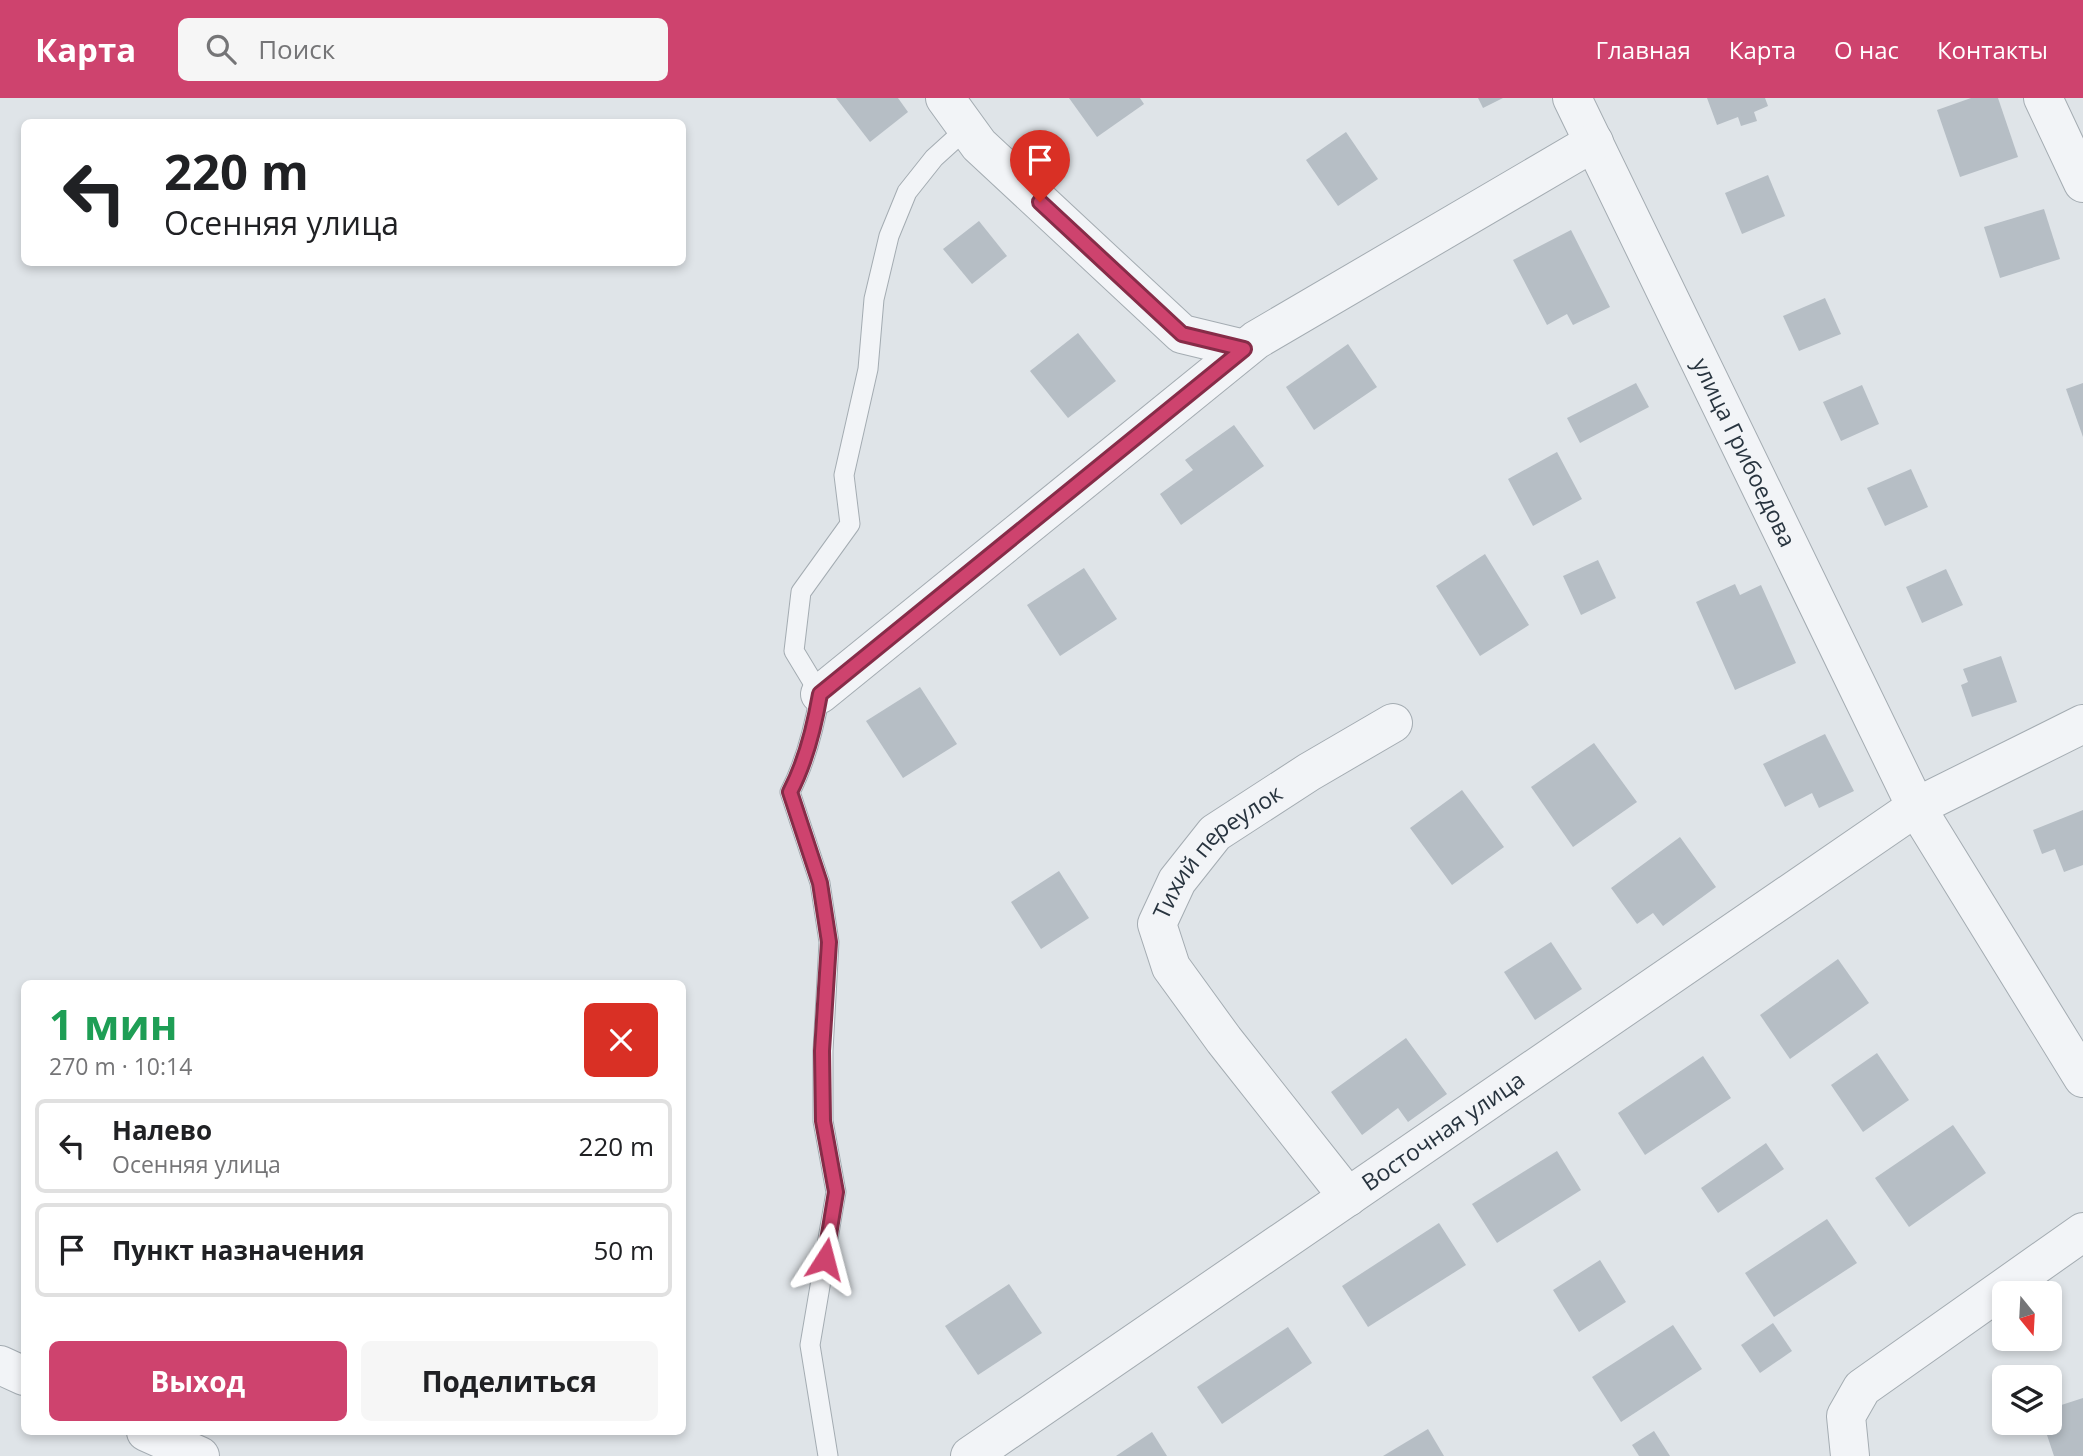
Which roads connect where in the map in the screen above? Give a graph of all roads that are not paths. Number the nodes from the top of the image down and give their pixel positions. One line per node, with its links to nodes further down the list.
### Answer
1 (1572, 98): 4 (street, улица Грибоедова)
2 (2043, 98): 5 (street)
3 (956, 113): 6 (street); 7 (lane)
4 (1594, 142): 6 (street); 10 (street, улица Грибоедова)
5 (2083, 183)
6 (1244, 349): 7 (street)
7 (820, 694): 18 (lane)
8 (1393, 723): 12 (street, Тихий переулок)
9 (2083, 724): 10 (street, Восточная улица)
10 (1916, 807): 11 (street, улица Грибоедова); 12 (street, Восточная улица)
11 (2083, 1078)
12 (1348, 1197): 19 (street, Восточная улица)
13 (2083, 1232): 20 (street)
14 (0, 1365): 15 (street)
15 (21, 1375)
16 (153, 1435): 17 (street)
17 (200, 1456)
18 (828, 1456)
19 (970, 1456)
20 (1850, 1456)

